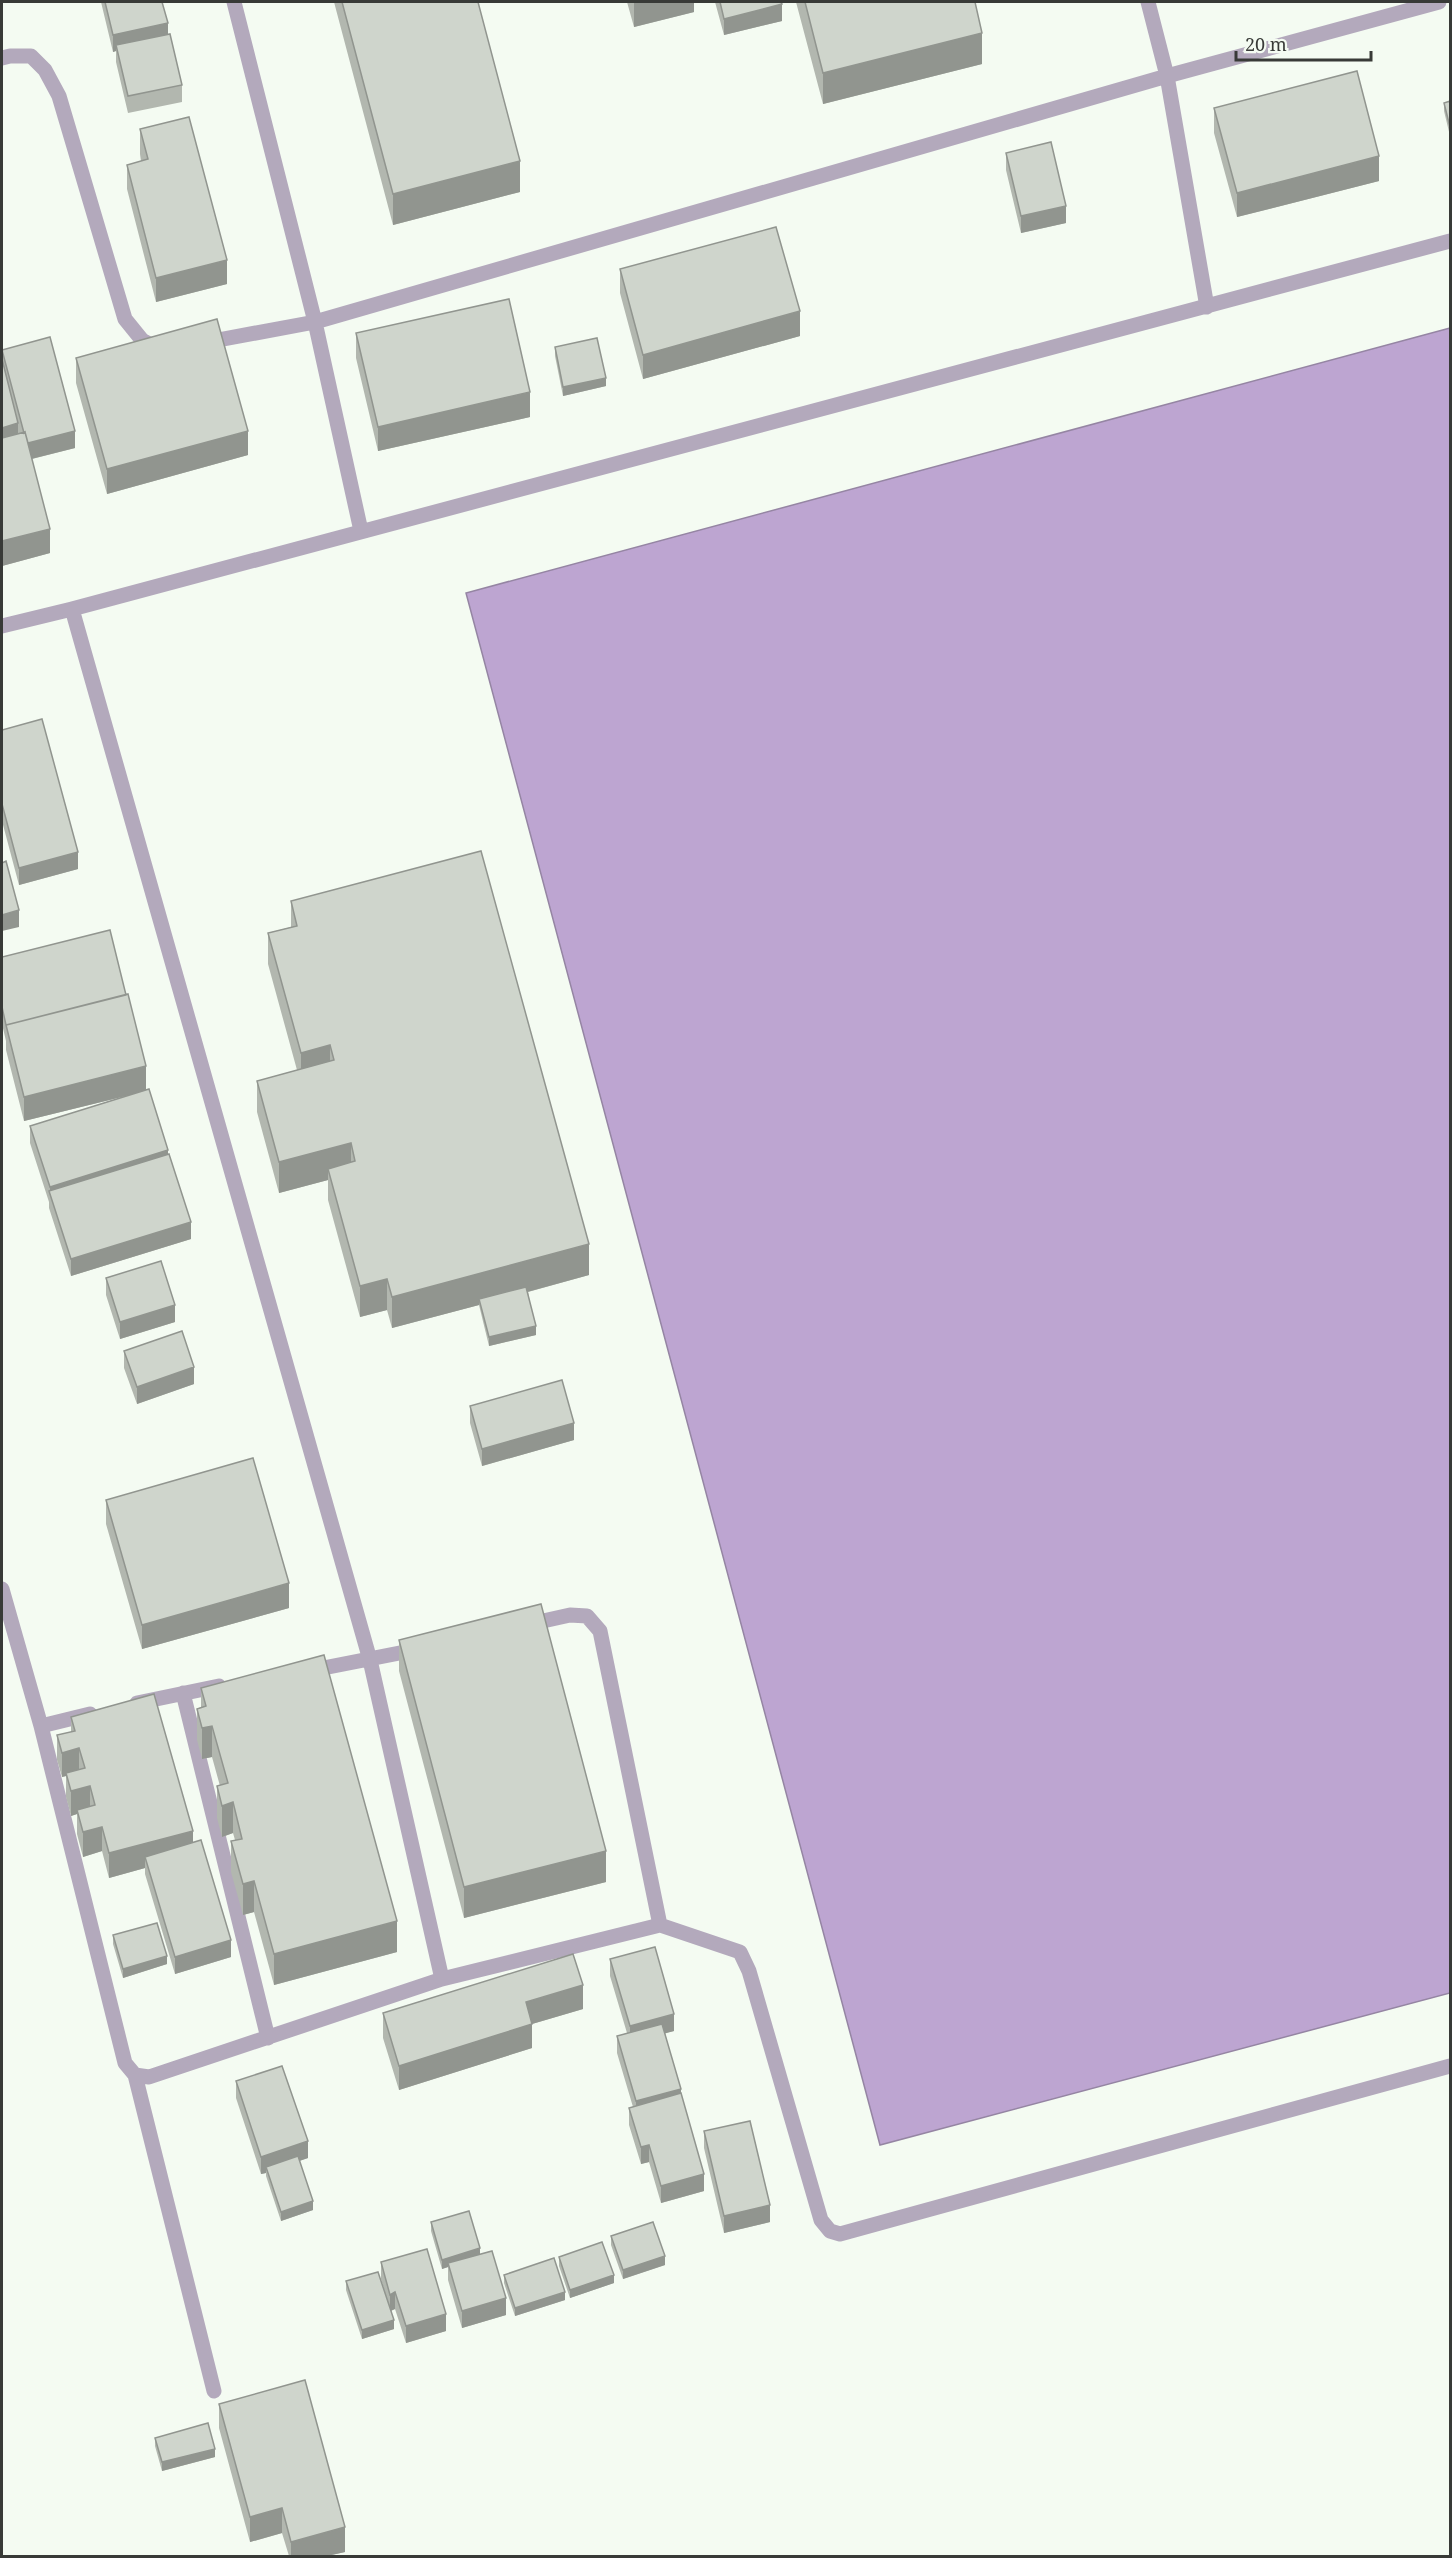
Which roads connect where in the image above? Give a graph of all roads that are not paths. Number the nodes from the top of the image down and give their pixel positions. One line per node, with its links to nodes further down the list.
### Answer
1 (234, 2): 8 (lane)
2 (1148, 2): 5 (lane)
3 (1439, 2): 5 (lane)
4 (2, 58): 8 (lane)
5 (1167, 76): 7 (lane); 8 (lane)
6 (1450, 241): 7 (lane)
7 (1207, 308): 9 (lane)
8 (315, 322): 9 (lane)
9 (361, 531): 10 (lane)
10 (72, 609): 11 (lane); 15 (lane)
11 (2, 626)
12 (2, 1588): 19 (lane)
13 (515, 1627): 20 (lane)
14 (437, 1645): 15 (lane)
15 (370, 1660): 16 (lane); 21 (lane)
16 (289, 1674)
17 (230, 1684): 18 (lane)
18 (183, 1692): 19 (lane); 22 (lane)
19 (41, 1726): 24 (lane)
20 (660, 1925): 21 (lane); 23 (lane)
21 (442, 1979): 22 (lane)
22 (268, 2038): 24 (lane)
23 (1450, 2066)
24 (135, 2075): 25 (lane)
25 (214, 2391)

